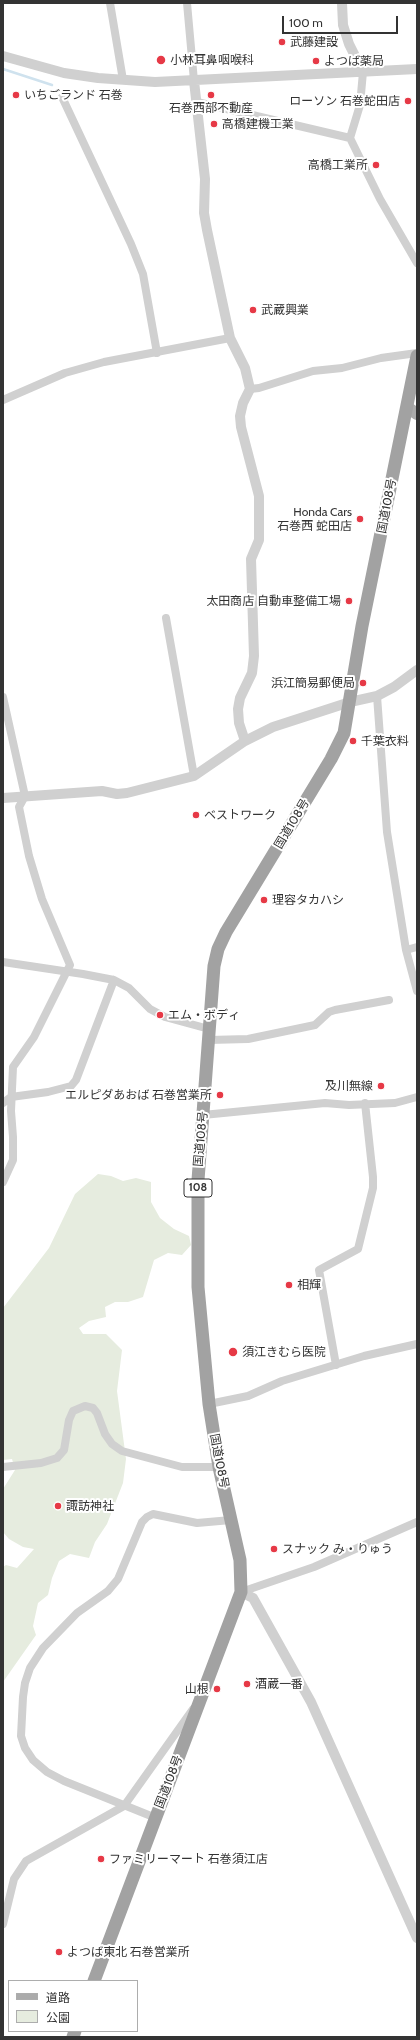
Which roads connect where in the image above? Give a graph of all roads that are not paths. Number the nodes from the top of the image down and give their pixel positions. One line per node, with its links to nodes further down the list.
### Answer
1 (110, 3): 7 (street)
2 (187, 3): 8 (street)
3 (342, 3): 6 (street)
4 (3, 56): 7 (street)
5 (417, 69): 6 (street)
6 (363, 72): 8 (street); 11 (street)
7 (122, 80): 8 (street)
8 (194, 81): 10 (street)
9 (62, 97): 14 (street)
10 (197, 102): 11 (street); 13 (street)
11 (350, 138): 12 (street)
12 (417, 263)
13 (230, 338): 14 (street); 16 (street)
14 (157, 353): 17 (street)
15 (417, 355): 16 (street); 18 (highway, 国道108号 / 108)
16 (250, 389): 24 (street)
17 (3, 400)
18 (412, 410): 23 (highway, 国道108号 / 108)
19 (166, 618): 25 (street)
20 (417, 670): 21 (street)
21 (377, 696): 23 (street); 29 (street)
22 (3, 697): 26 (street)
23 (350, 702): 24 (street); 35 (highway, 国道108号 / 108)
24 (245, 741): 25 (street)
25 (194, 776): 26 (street)
26 (25, 796): 27 (street); 31 (street)
27 (3, 798)
28 (417, 947): 29 (street)
29 (406, 950): 33 (street)
30 (3, 962): 31 (street)
31 (68, 972): 32 (street); 36 (street)
32 (114, 980): 35 (street); 36 (street)
33 (417, 991)
34 (389, 1000): 35 (street)
35 (209, 1034): 40 (highway, 国道108号 / 108)
36 (11, 1096): 38 (street); 41 (street)
37 (417, 1097): 39 (street)
38 (3, 1103)
39 (365, 1103): 40 (street); 43 (street)
40 (203, 1116): 44 (highway, 国道108号 / 108)
41 (3, 1182)
42 (417, 1344): 43 (street)
43 (336, 1364): 44 (street)
44 (209, 1404): 46 (highway, 国道108号 / 108)
45 (3, 1467): 46 (street)
46 (219, 1467): 47 (highway, 国道108号 / 108)
47 (231, 1520): 49 (highway, 国道108号 / 108); 51 (street)
48 (417, 1522): 49 (street)
49 (241, 1592): 50 (highway, 国道108号 / 108); 54 (street)
50 (202, 1696): 51 (street); 52 (highway, 国道108号 / 108)
51 (124, 1806): 52 (street); 53 (street)
52 (156, 1818): 55 (highway, 国道108号 / 108)
53 (3, 1924)
54 (417, 1938)
55 (94, 1980)

